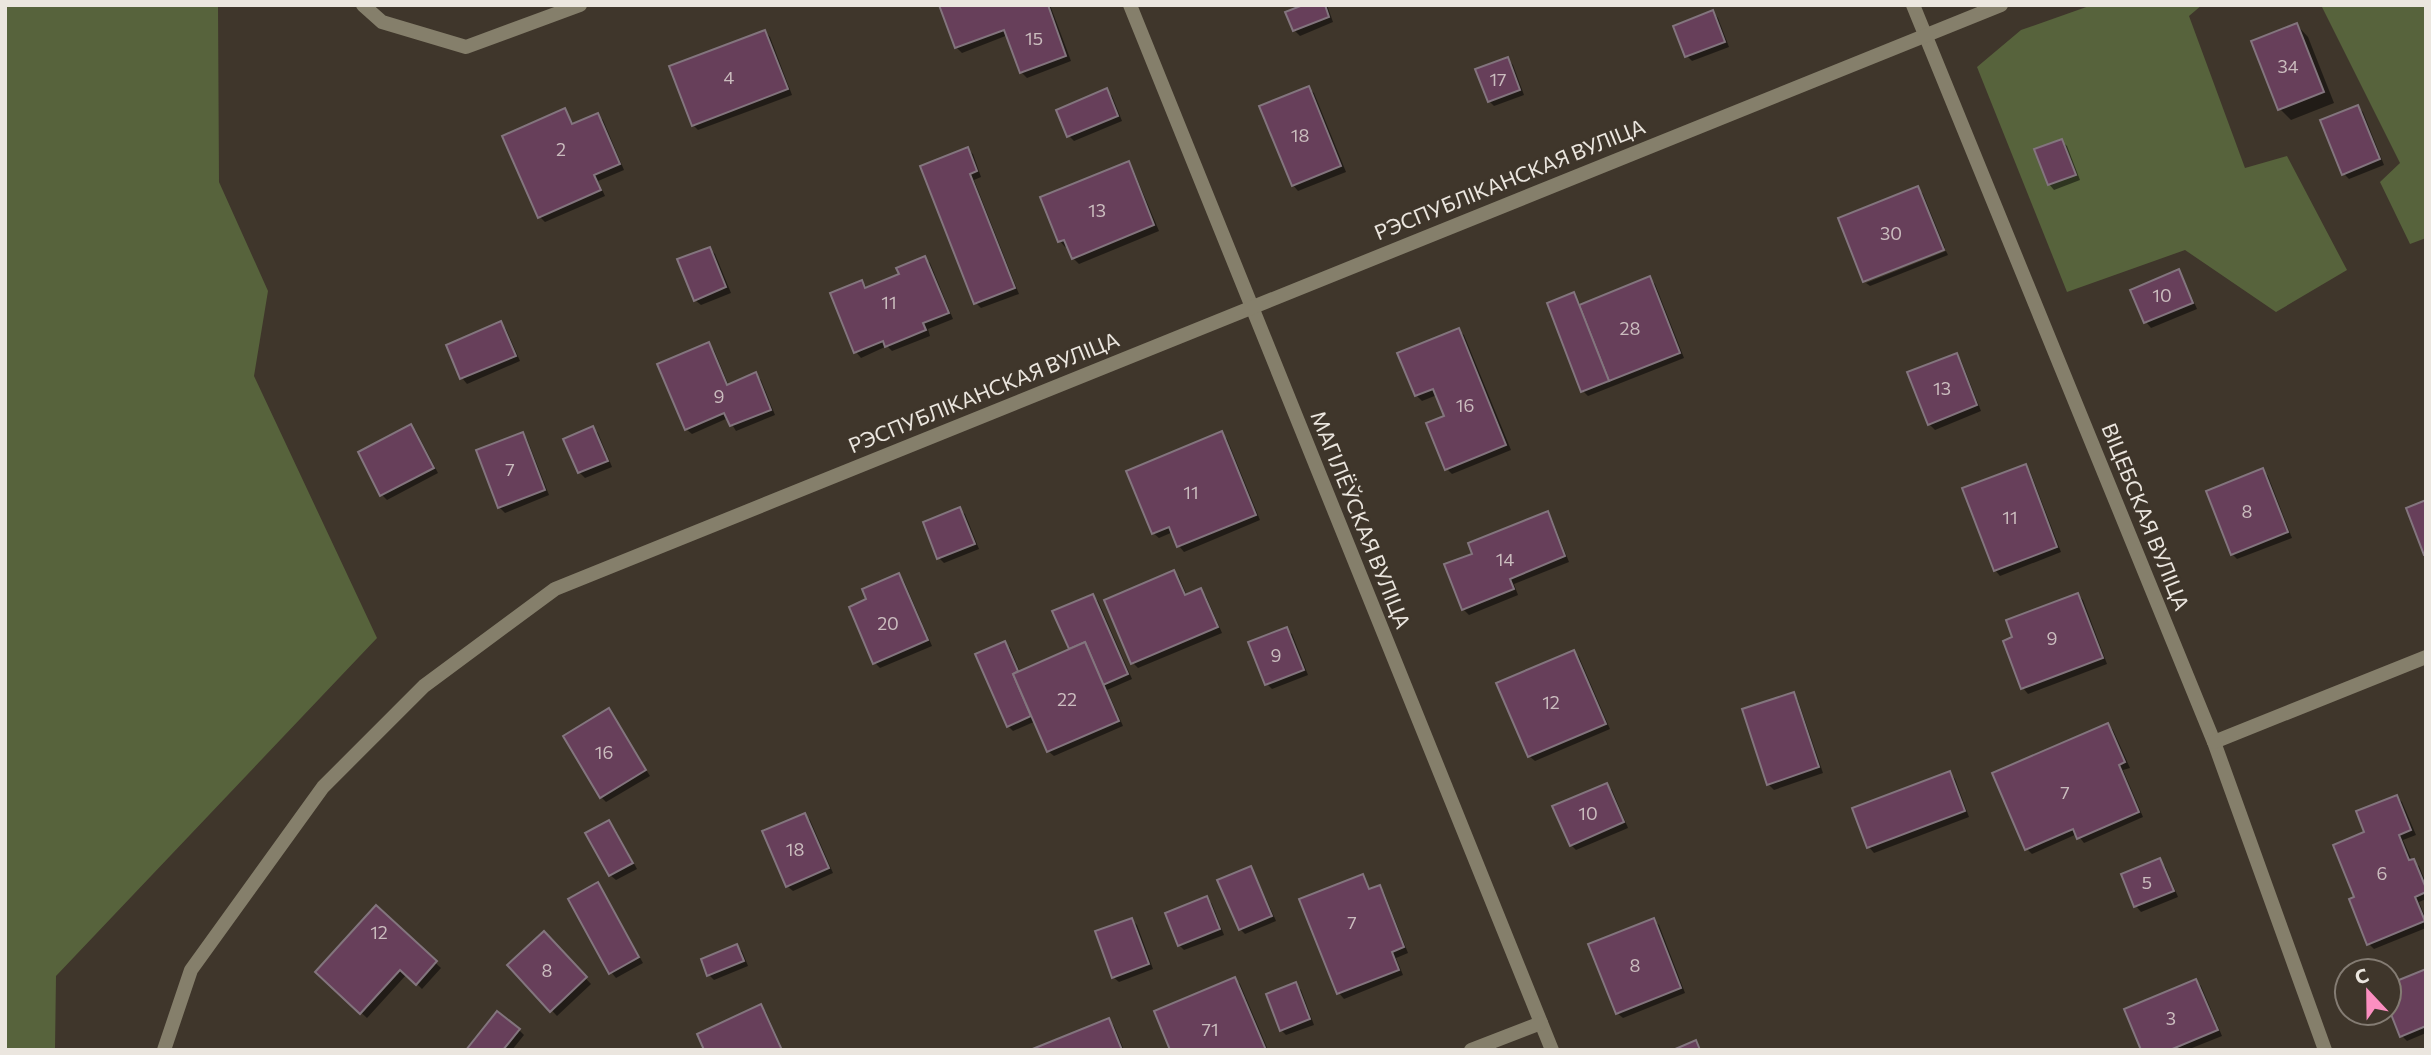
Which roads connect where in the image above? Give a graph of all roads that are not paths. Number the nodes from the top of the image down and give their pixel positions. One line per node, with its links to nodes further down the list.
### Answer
1 (363, 5): 2 (street)
2 (580, 5)
3 (1130, 5): 7 (street, МАГІЛЁЎСКАЯ ВУЛІЦА)
4 (1913, 5): 6 (street, ВІЦЕБСКАЯ ВУЛІЦА)
5 (2001, 5): 6 (street, РЭСПУБЛІКАНСКАЯ ВУЛІЦА)
6 (1925, 35): 7 (street, РЭСПУБЛІКАНСКАЯ ВУЛІЦА); 9 (street, ВІЦЕБСКАЯ ВУЛІЦА)
7 (1252, 307): 10 (street, МАГІЛЁЎСКАЯ ВУЛІЦА); 11 (street, РЭСПУБЛІКАНСКАЯ ВУЛІЦА)
8 (2426, 657): 9 (street)
9 (2214, 741): 14 (street, ВІЦЕБСКАЯ ВУЛІЦА)
10 (1541, 1023): 12 (street); 13 (street, МАГІЛЁЎСКАЯ ВУЛІЦА)
11 (163, 1050)
12 (1471, 1050)
13 (1552, 1050)
14 (2325, 1050)

